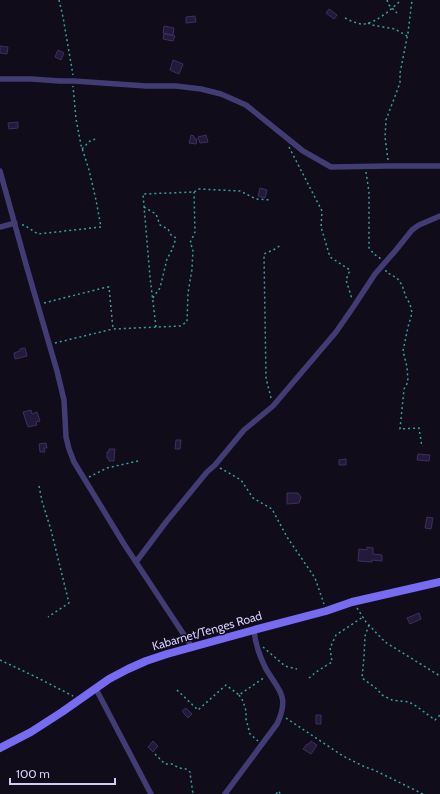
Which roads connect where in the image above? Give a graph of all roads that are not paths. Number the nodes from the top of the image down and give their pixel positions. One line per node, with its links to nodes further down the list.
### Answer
1 (0, 79): 2 (street)
2 (440, 166)
3 (0, 171): 5 (street)
4 (440, 216): 7 (street)
5 (16, 225): 6 (street); 7 (street)
6 (0, 227)
7 (136, 562): 10 (street)
8 (440, 582): 9 (street, Kabarnet/Tenges Road)
9 (254, 630): 10 (street, Kabarnet/Tenges Road); 14 (street)
10 (192, 647): 11 (street, Kabarnet/Tenges Road)
11 (96, 689): 12 (street, Kabarnet/Tenges Road); 13 (street)
12 (0, 748)
13 (151, 794)
14 (225, 794)

